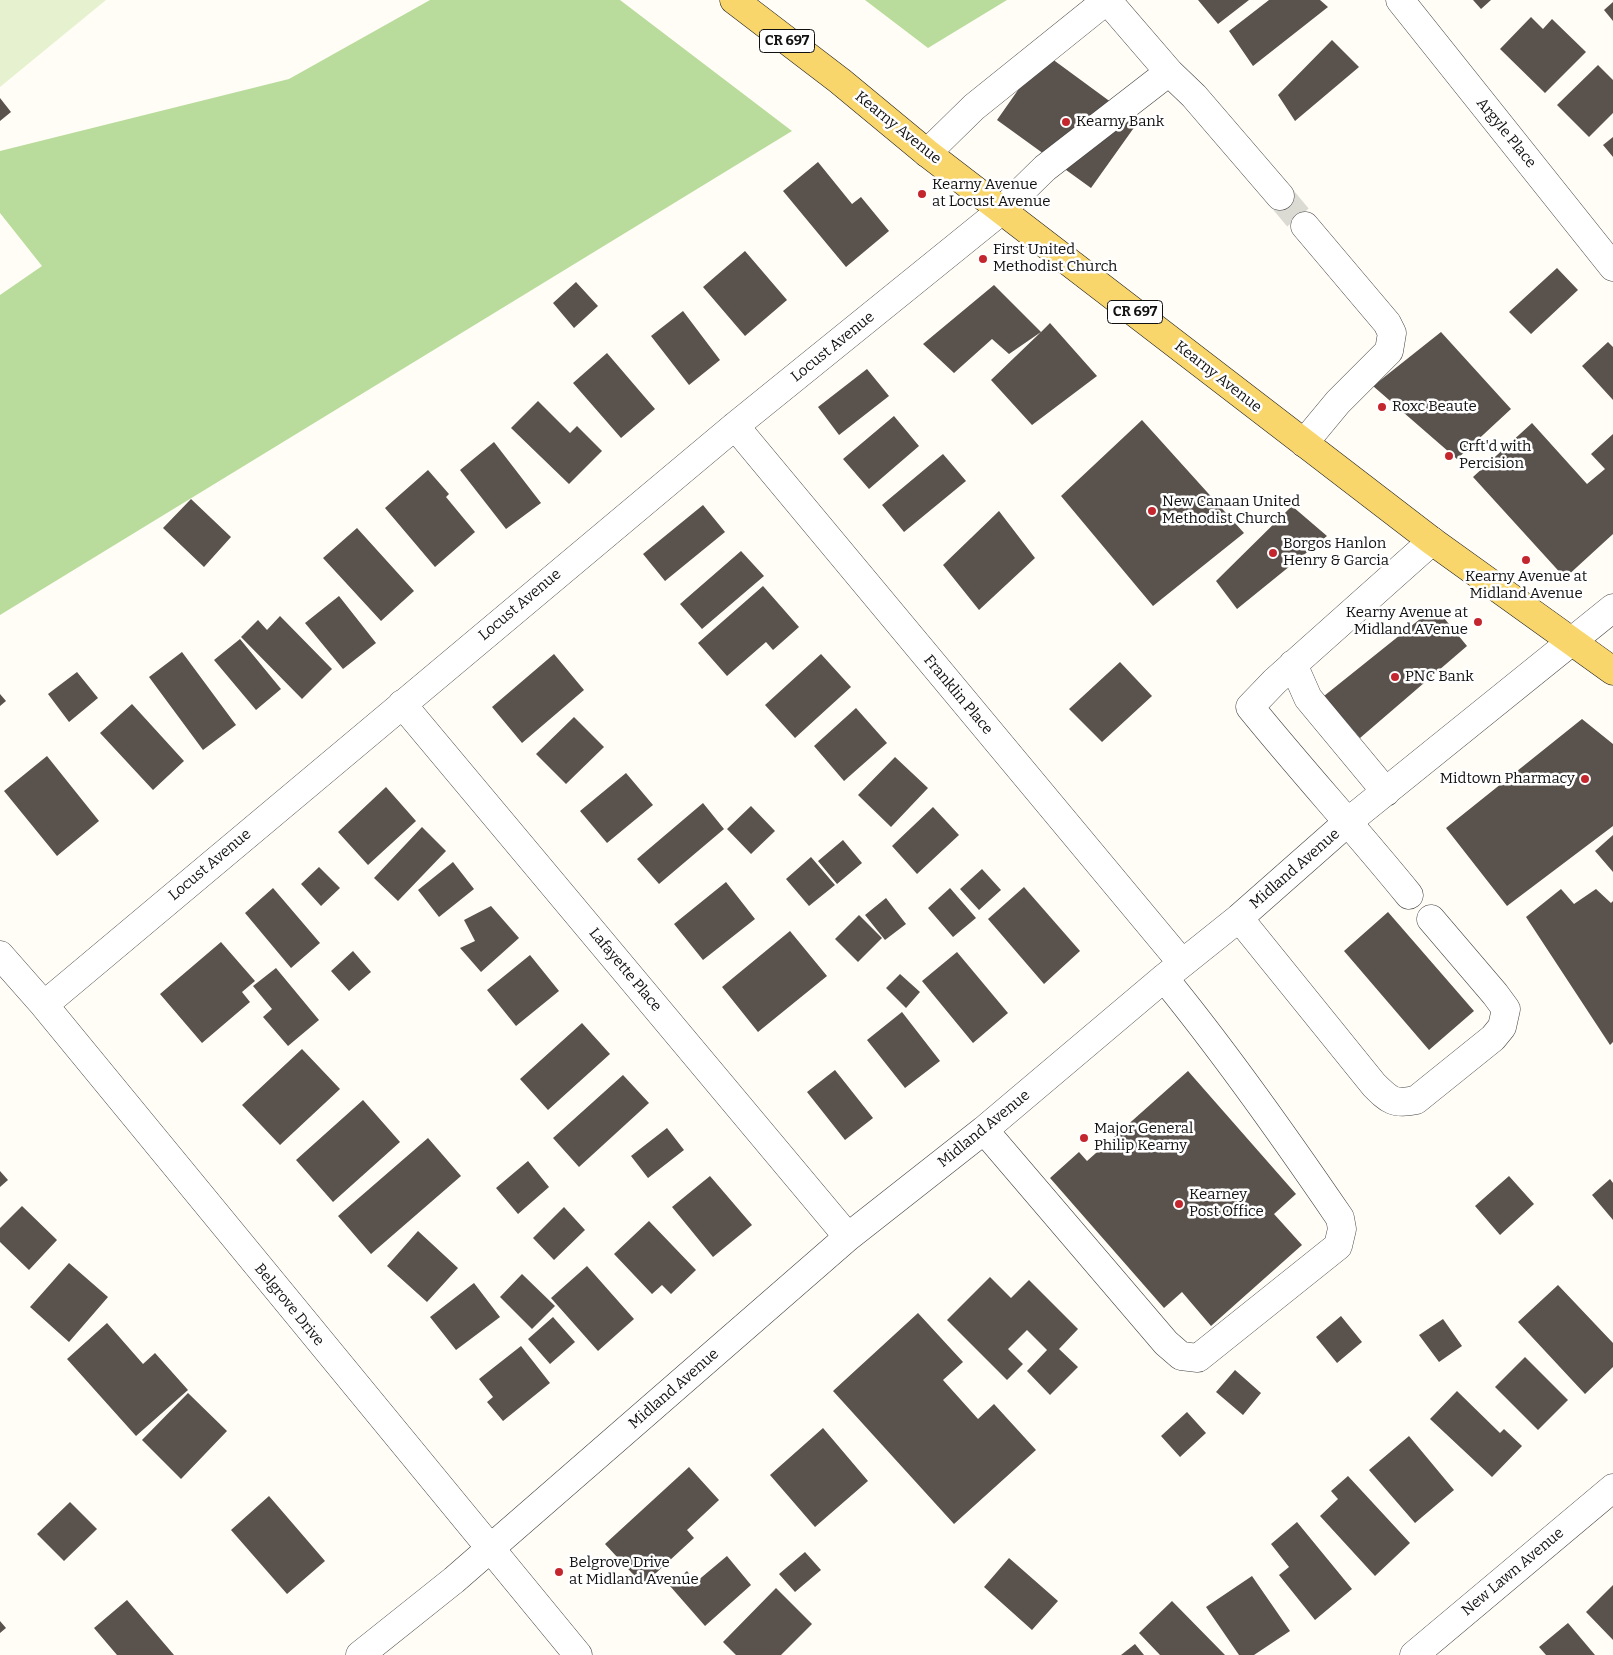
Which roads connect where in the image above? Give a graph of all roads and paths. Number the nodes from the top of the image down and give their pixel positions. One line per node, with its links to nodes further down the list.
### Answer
1 (734, 0): 4 (main road, Kearny Avenue / CR 697)
2 (1400, 0): 8 (street, Argyle Place)
3 (1169, 72): 4 (street); 5 (street); 6 (street, Locust Avenue)
4 (927, 153): 6 (main road, Kearny Avenue / CR 697)
5 (1280, 196)
6 (1002, 210): 9 (street, Locust Avenue); 10 (main road, Kearny Avenue / CR 697)
7 (1305, 226): 10 (street)
8 (1613, 267)
9 (735, 426): 16 (street, Locust Avenue); 23 (street, Franklin Place)
10 (1304, 443): 11 (main road, Kearny Avenue / CR 697)
11 (1432, 541): 13 (main road, Kearny Avenue / CR 697); 14 (street)
12 (1613, 608): 13 (street, Midland Avenue)
13 (1574, 642): 15 (main road, Kearny Avenue / CR 697); 17 (street, Midland Avenue)
14 (1293, 664): 17 (street); 18 (street)
15 (1613, 671)
16 (402, 704): 24 (street, Locust Avenue); 26 (street, Lafayette Place)
17 (1386, 792): 18 (street, Midland Avenue)
18 (1349, 821): 19 (street); 20 (street, Midland Avenue)
19 (1409, 895)
20 (1239, 918): 21 (street); 23 (street, Midland Avenue)
21 (1431, 919)
22 (0, 955): 24 (street, Belgrove Drive)
23 (1173, 971): 25 (street, Midland Avenue); 25 (street, Franklin Place)
24 (44, 1006): 28 (street, Belgrove Drive)
25 (984, 1130): 26 (street, Midland Avenue)
26 (848, 1237): 28 (street, Midland Avenue)
27 (1613, 1488): 31 (street, New Lawn Avenue)
28 (489, 1549): 29 (street, Midland Avenue); 30 (street, Belgrove Drive)
29 (360, 1655)
30 (578, 1655)
31 (1414, 1655)

